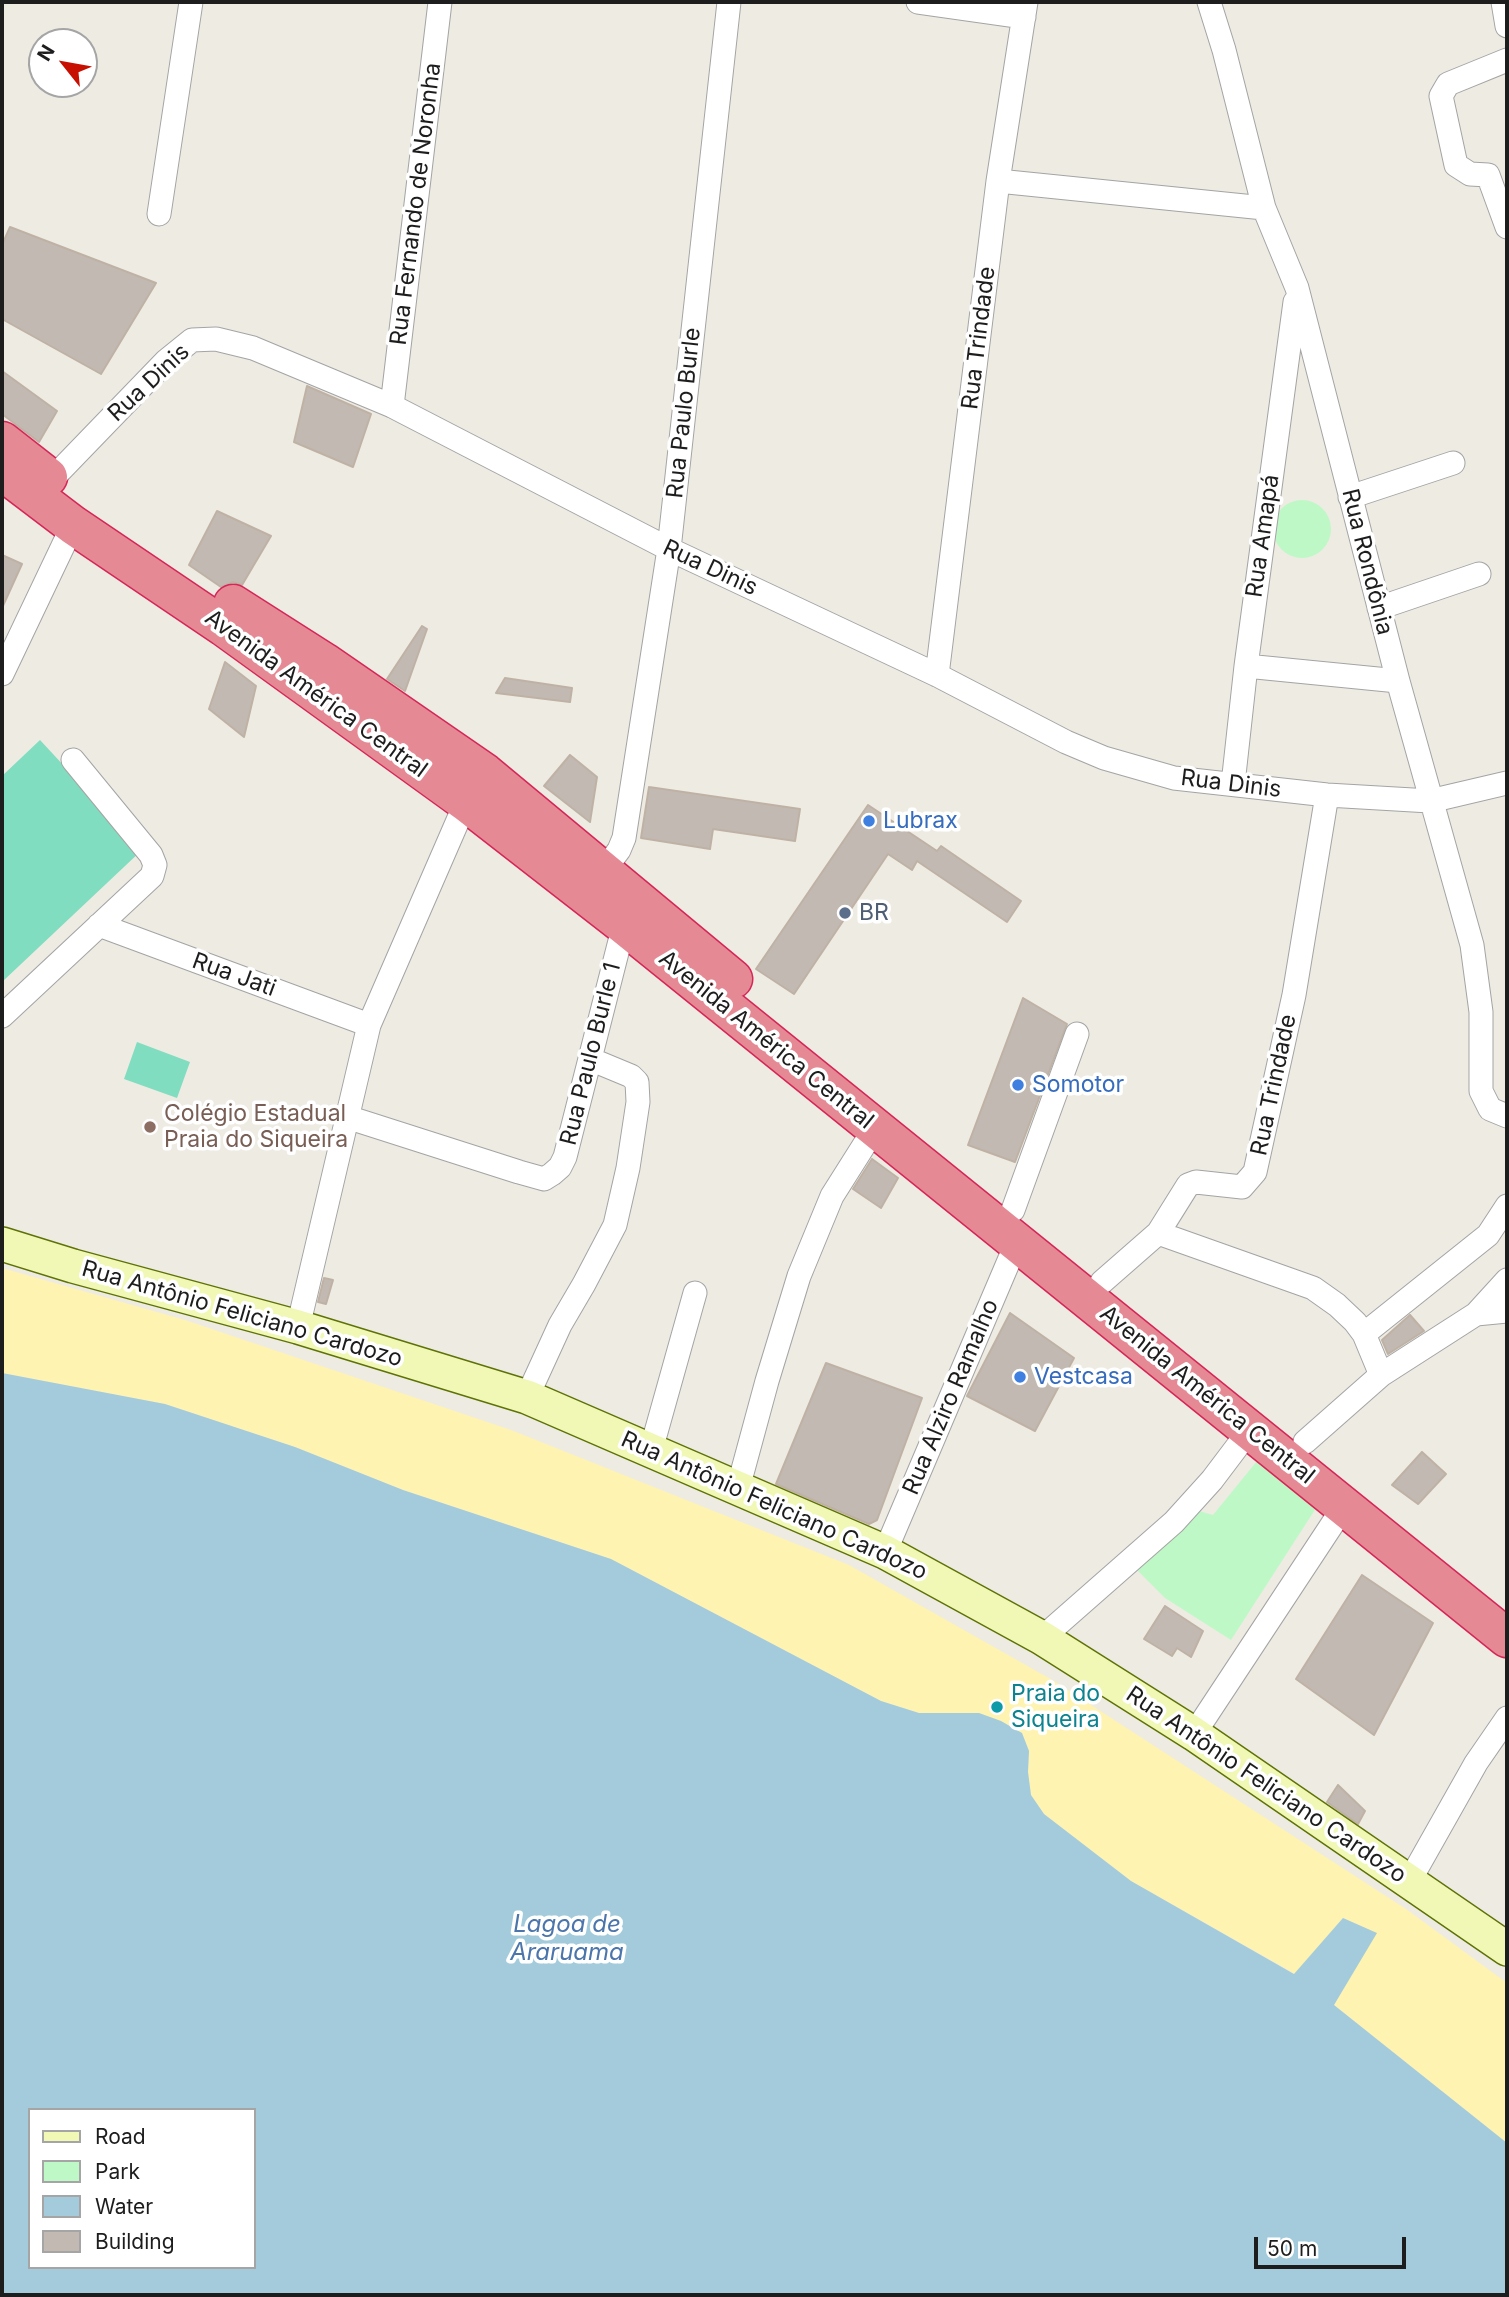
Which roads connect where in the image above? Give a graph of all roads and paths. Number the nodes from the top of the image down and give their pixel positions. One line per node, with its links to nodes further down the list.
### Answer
1 (191, 2): 13 (street)
2 (440, 2): 16 (street, Rua Fernando de Noronha)
3 (729, 2): 23 (street, Rua Paulo Burle)
4 (918, 2): 7 (street)
5 (1209, 2): 12 (street, Rua Rondônia)
6 (1503, 2): 8 (street)
7 (1025, 9): 11 (street, Rua Trindade)
8 (1507, 26)
9 (1507, 60): 10 (street)
10 (1497, 172): 14 (street)
11 (998, 181): 12 (street); 28 (street, Rua Trindade)
12 (1264, 208): 15 (street, Rua Rondônia)
13 (159, 214)
14 (1507, 227)
15 (1297, 288): 21 (street, Rua Rondônia); 26 (street, Rua Amapá)
16 (392, 406): 20 (street, Rua Dinis); 23 (street, Rua Dinis)
17 (2, 441): 20 (highway, Avenida América Central)
18 (1453, 463): 21 (street)
19 (2, 471): 22 (highway, Avenida América Central)
20 (52, 480): 36 (highway, Avenida América Central)
21 (1350, 497): 25 (street, Rua Rondônia)
22 (73, 524): 27 (street); 35 (highway, Avenida América Central)
23 (669, 549): 28 (street, Rua Dinis); 36 (street, Rua Paulo Burle)
24 (1479, 574): 25 (street)
25 (1379, 608): 29 (street, Rua Rondônia)
26 (1246, 666): 29 (street); 32 (street, Rua Amapá)
27 (2, 674)
28 (937, 675): 32 (street, Rua Dinis)
29 (1398, 681): 34 (street, Rua Rondônia)
30 (73, 760): 37 (street)
31 (1507, 783): 34 (street, Rua Dinis)
32 (1233, 784): 33 (street, Rua Dinis)
33 (1327, 795): 34 (street, Rua Dinis); 49 (street, Rua Trindade)
34 (1430, 801): 43 (street, Rua Rondônia)
35 (466, 802): 36 (highway, Avenida América Central); 40 (street)
36 (595, 883): 38 (highway, Avenida América Central); 47 (highway, Avenida América Central)
37 (99, 925): 39 (street); 40 (street, Rua Jati)
38 (624, 925): 42 (street, Rua Paulo Burle 1); 45 (highway, Avenida América Central)
39 (2, 1016)
40 (369, 1025): 44 (street)
41 (1077, 1034): 47 (street, Rua Alziro Ramalho)
42 (590, 1059): 44 (street, Rua Paulo Burle 1); 59 (street)
43 (1507, 1116)
44 (346, 1118): 56 (street)
45 (875, 1129): 47 (highway, Avenida América Central); 63 (street)
46 (1507, 1206): 48 (street)
47 (1015, 1226): 52 (highway, Avenida América Central); 60 (highway, Avenida América Central); 65 (street, Rua Alziro Ramalho)
48 (1498, 1231): 57 (street)
49 (1158, 1233): 52 (street, Rua Trindade); 57 (street)
50 (2, 1244): 56 (street, Rua Antônio Feliciano Cardozo)
51 (1507, 1280): 55 (street)
52 (1102, 1282): 61 (highway, Avenida América Central)
53 (695, 1293): 62 (street)
54 (1507, 1311): 55 (street)
55 (1476, 1314): 58 (street)
56 (298, 1327): 59 (street, Rua Antônio Feliciano Cardozo)
57 (1364, 1334): 58 (street)
58 (1381, 1375): 61 (street)
59 (527, 1397): 62 (street, Rua Antônio Feliciano Cardozo)
60 (1249, 1431): 64 (highway, Avenida América Central); 68 (street)
61 (1304, 1442): 66 (highway, Avenida América Central)
62 (651, 1450): 63 (street, Rua Antônio Feliciano Cardozo)
63 (738, 1488): 65 (street, Rua Antônio Feliciano Cardozo)
64 (1345, 1505): 67 (highway, Avenida América Central); 70 (street)
65 (885, 1552): 68 (street, Rua Antônio Feliciano Cardozo)
66 (1507, 1606)
67 (1507, 1637)
68 (1042, 1638): 70 (street, Rua Antônio Feliciano Cardozo)
69 (1507, 1718): 71 (street)
70 (1194, 1734): 71 (street, Rua Antônio Feliciano Cardozo)
71 (1409, 1880): 72 (street, Rua Antônio Feliciano Cardozo)
72 (1507, 1949)

